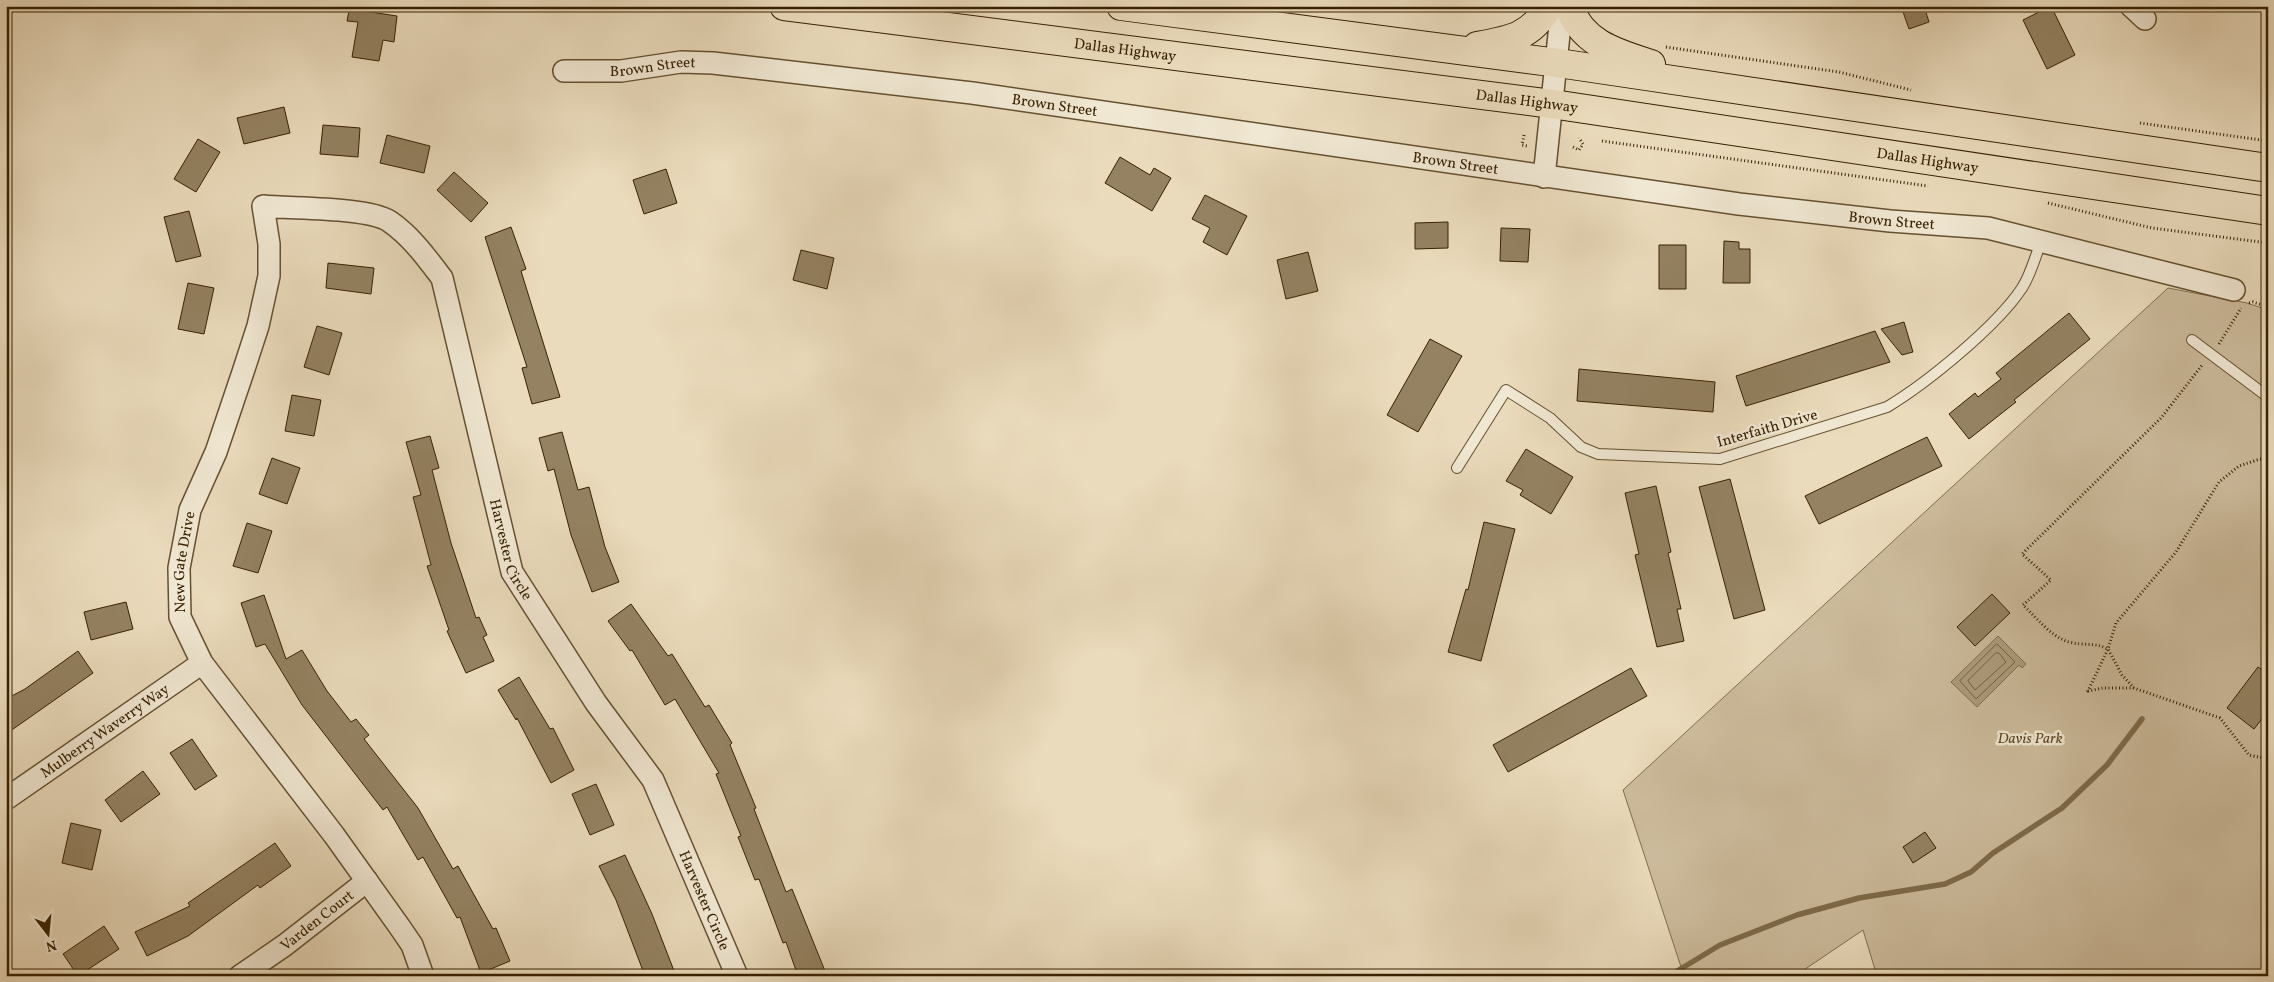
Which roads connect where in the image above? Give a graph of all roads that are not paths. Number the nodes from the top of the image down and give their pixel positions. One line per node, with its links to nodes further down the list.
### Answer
1 (784, 6): 10 (main road, Dallas Highway)
2 (1121, 6): 6 (main road)
3 (1549, 6): 6 (main road)
4 (1562, 6): 7 (street)
5 (1569, 6): 9 (main road)
6 (1455, 50): 7 (main road)
7 (1558, 63): 9 (main road); 10 (street)
8 (564, 71): 12 (street, Brown Street)
9 (1726, 88): 11 (main road)
10 (1552, 104): 12 (street); 14 (main road, Dallas Highway)
11 (2268, 168)
12 (1544, 176): 15 (street, Brown Street)
13 (263, 206): 20 (street, New Gate Drive); 25 (street, Harvester Circle)
14 (2268, 211)
15 (2041, 242): 16 (street, Brown Street); 19 (lane, Interfaith Drive)
16 (2234, 290)
17 (2192, 340): 18 (lane)
18 (2268, 397)
19 (1457, 468)
20 (202, 663): 21 (street, Mulberry Waverry Way); 22 (street, New Gate Drive)
21 (6, 799)
22 (367, 881): 23 (street, Varden Court); 24 (street, New Gate Drive)
23 (240, 976)
24 (422, 976)
25 (737, 976)

